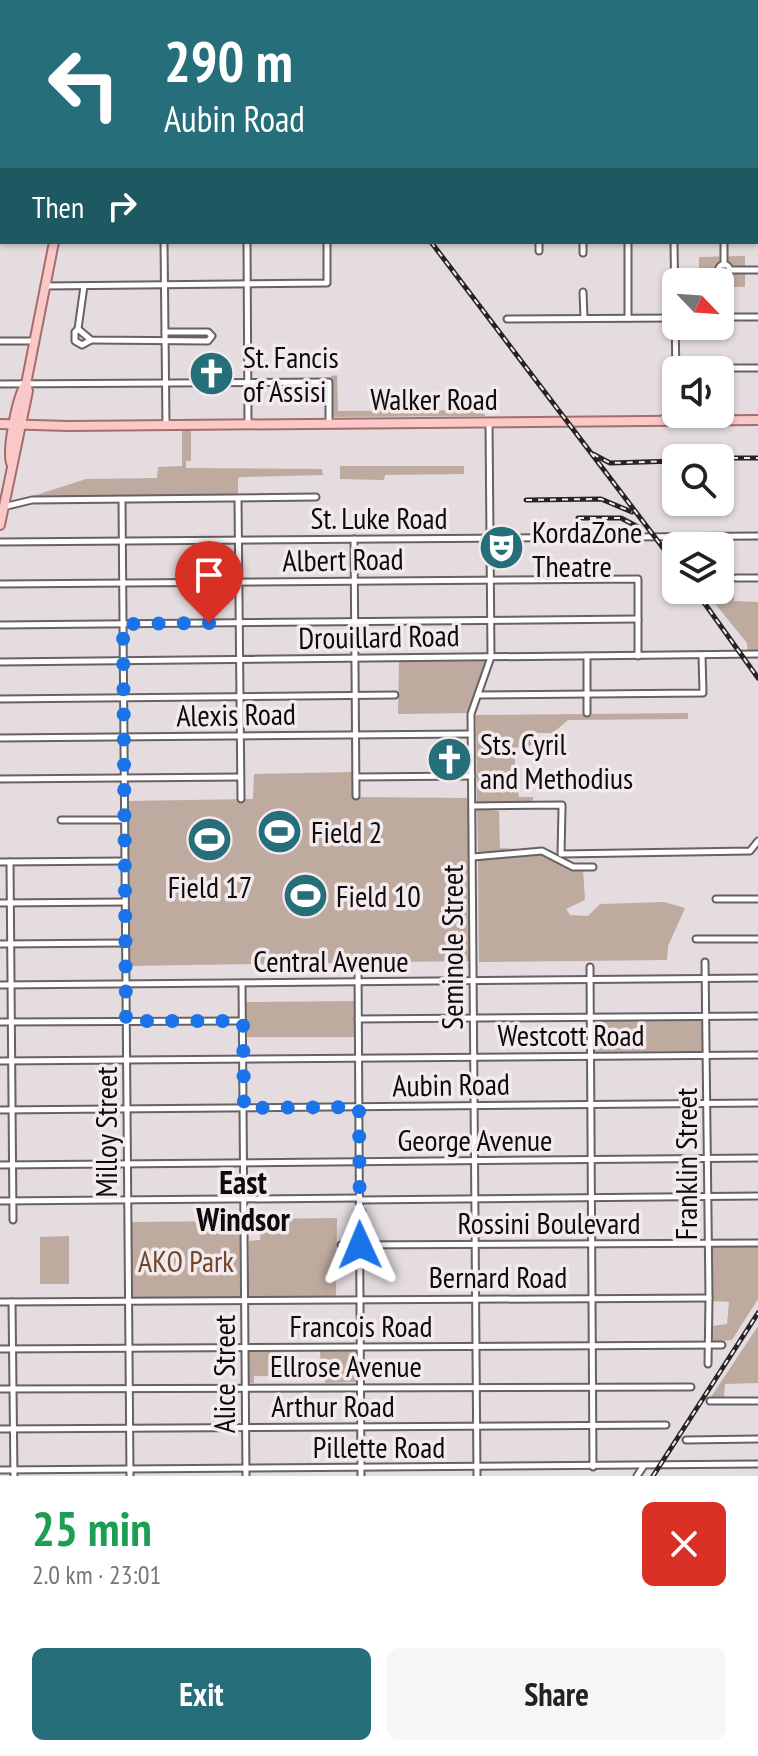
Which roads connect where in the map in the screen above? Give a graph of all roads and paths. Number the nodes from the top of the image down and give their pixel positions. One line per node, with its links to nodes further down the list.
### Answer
1 (54, 244): 20 (main road)
2 (164, 244): 19 (street)
3 (247, 244): 18 (street)
4 (327, 244): 18 (street)
5 (539, 244): 10 (street)
6 (583, 244): 11 (street)
7 (628, 244): 26 (street)
8 (674, 244): 13 (street)
9 (724, 244): 12 (street)
10 (539, 251)
11 (583, 253)
12 (724, 265): 14 (street); 15 (street)
13 (675, 268)
14 (721, 268)
15 (728, 268)
16 (734, 270): 17 (street)
17 (758, 270)
18 (247, 284): 19 (street); 37 (street)
19 (164, 285): 21 (street); 30 (street)
20 (45, 286): 21 (street); 33 (main road)
21 (84, 286): 29 (street)
22 (583, 292): 25 (street)
23 (734, 317): 24 (street)
24 (758, 317)
25 (584, 318): 26 (street); 28 (street)
26 (628, 318): 27 (street)
27 (662, 318)
28 (507, 319)
29 (78, 329): 31 (street); 31 (street)
30 (165, 332): 34 (street); 34 (street)
31 (91, 340): 34 (street)
32 (0, 341): 33 (street)
33 (34, 341): 40 (main road)
34 (165, 341): 38 (street)
35 (734, 368): 36 (street)
36 (758, 368)
37 (248, 382): 38 (street); 47 (street); 49 (street)
38 (165, 383): 40 (street); 50 (street)
39 (0, 384): 40 (street)
40 (26, 384): 41 (main road)
41 (21, 409): 48 (main road); 52 (main road); 53 (main road)
42 (734, 419): 43 (main road, Walker Road)
43 (758, 420)
44 (660, 421): 46 (main road, Walker Road)
45 (489, 422): 46 (main road, Walker Road); 47 (main road, Walker Road); 55 (street, Seminole Street)
46 (511, 422): 55 (street)
47 (329, 423): 49 (main road, Walker Road)
48 (37, 424): 51 (main road, Walker Road); 53 (main road, Walker Road)
49 (248, 424): 50 (main road, Walker Road)
50 (166, 425): 51 (main road, Walker Road)
51 (63, 426): 53 (main road, Walker Road)
52 (0, 427): 53 (main road, Walker Road); 54 (main road)
53 (17, 427): 54 (main road); 56 (main road)
54 (11, 442): 56 (main road)
55 (490, 442): 63 (street, Seminole Street)
56 (11, 463): 60 (main road)
57 (316, 497): 58 (street)
58 (238, 499): 59 (street); 65 (street)
59 (122, 500): 60 (street); 66 (street, Milloy Street)
60 (3, 507): 61 (main road)
61 (0, 525)
62 (758, 536): 63 (street, St. Luke Road)
63 (491, 538): 64 (street, St. Luke Road); 70 (street, Seminole Street)
64 (354, 539): 65 (street, St. Luke Road); 71 (street)
65 (238, 540): 66 (street, St. Luke Road); 72 (street)
66 (123, 541): 67 (street, St. Luke Road); 73 (street, Milloy Street)
67 (0, 542)
68 (736, 578): 69 (street)
69 (758, 578)
70 (491, 580): 71 (street, Albert Road); 75 (street, Albert Road); 76 (street, Seminole Street)
71 (354, 581): 72 (street, Albert Road); 77 (street)
72 (239, 582): 73 (street, Albert Road); 78 (street)
73 (123, 583): 74 (street, Albert Road); 79 (street, Milloy Street)
74 (0, 584)
75 (638, 619): 76 (street); 84 (street)
76 (491, 621): 77 (street); 85 (street, Seminole Street)
77 (354, 622): 78 (street); 86 (street)
78 (239, 623): 79 (street); 87 (street)
79 (123, 624): 80 (street); 88 (street, Milloy Street)
80 (0, 625)
81 (758, 654): 82 (street, Drouillard Road)
82 (702, 655): 84 (street, Drouillard Road); 90 (street)
83 (587, 656): 84 (street, Drouillard Road); 85 (street, Drouillard Road); 90 (street)
84 (638, 656)
85 (491, 657): 86 (street, Drouillard Road); 92 (street, Seminole Street)
86 (355, 658): 87 (street, Drouillard Road); 93 (street)
87 (239, 659): 88 (street, Drouillard Road); 95 (street)
88 (123, 660): 89 (street, Drouillard Road); 94 (street, Milloy Street)
89 (0, 662)
90 (587, 694): 92 (street); 97 (street)
91 (395, 695): 93 (street)
92 (478, 695): 98 (street, Seminole Street)
93 (356, 696): 95 (street); 99 (street)
94 (123, 697): 95 (street); 96 (street); 101 (street, Milloy Street)
95 (240, 697): 100 (street)
96 (0, 699)
97 (587, 713)
98 (471, 734): 99 (street, Alexis Road); 103 (street, Seminole Street)
99 (356, 735): 100 (street, Alexis Road); 105 (street)
100 (240, 736): 101 (street, Alexis Road); 104 (street)
101 (124, 737): 102 (street, Alexis Road); 106 (street, Milloy Street)
102 (0, 738)
103 (472, 776): 105 (street); 110 (street, Seminole Street)
104 (240, 777): 106 (street); 109 (street)
105 (356, 777): 108 (street)
106 (124, 778): 107 (street); 112 (street, Milloy Street)
107 (0, 779)
108 (356, 796)
109 (241, 799)
110 (472, 806): 113 (street); 114 (street, Seminole Street)
111 (61, 820): 112 (street)
112 (125, 820): 115 (street, Milloy Street)
113 (758, 841)
114 (473, 857): 118 (street); 135 (street, Seminole Street)
115 (125, 861): 117 (street); 121 (street, Milloy Street)
116 (0, 862): 117 (street)
117 (10, 862): 123 (street)
118 (593, 867)
119 (716, 899): 120 (street)
120 (758, 899)
121 (125, 902): 123 (street); 126 (street, Milloy Street)
122 (0, 903): 123 (street)
123 (10, 903): 128 (street)
124 (696, 939): 125 (street)
125 (758, 939)
126 (125, 943): 128 (street); 138 (street, Milloy Street)
127 (0, 944): 128 (street)
128 (10, 944): 140 (street)
129 (705, 962): 133 (street, Franklin Street)
130 (358, 965): 136 (street)
131 (590, 967): 134 (street)
132 (758, 978): 133 (street, Central Avenue)
133 (705, 979): 134 (street, Central Avenue); 141 (street, Franklin Street)
134 (590, 980): 135 (street, Central Avenue); 143 (street)
135 (473, 981): 136 (street, Central Avenue); 144 (street, Seminole Street)
136 (358, 982): 137 (street, Central Avenue); 145 (street)
137 (242, 983): 138 (street, Central Avenue); 147 (street, Alice Street)
138 (126, 984): 140 (street, Central Avenue); 146 (street, Milloy Street)
139 (0, 985): 140 (street, Central Avenue)
140 (11, 985): 149 (street)
141 (706, 1016): 142 (street); 143 (street); 150 (street, Franklin Street)
142 (758, 1016)
143 (590, 1017): 144 (street); 152 (street)
144 (474, 1018): 145 (street); 153 (street, Seminole Street)
145 (358, 1019): 154 (street)
146 (126, 1021): 147 (street); 149 (street); 156 (street, Milloy Street)
147 (243, 1021): 155 (street, Alice Street)
148 (0, 1022): 149 (street)
149 (11, 1022): 158 (street)
150 (706, 1055): 151 (street, Westcott Road); 152 (street, Westcott Road); 161 (street, Franklin Street)
151 (758, 1055)
152 (590, 1056): 153 (street, Westcott Road); 160 (street)
153 (474, 1057): 154 (street, Westcott Road); 162 (street, Seminole Street)
154 (359, 1058): 155 (street, Westcott Road); 163 (street)
155 (243, 1059): 156 (street, Westcott Road); 164 (street, Alice Street)
156 (127, 1060): 158 (street, Westcott Road); 165 (street, Milloy Street)
157 (0, 1061): 158 (street, Westcott Road)
158 (11, 1061): 167 (street)
159 (758, 1103): 161 (street, Aubin Road)
160 (591, 1104): 161 (street, Aubin Road); 162 (street, Aubin Road); 170 (street)
161 (707, 1104): 169 (street, Franklin Street)
162 (475, 1105): 163 (street, Aubin Road); 171 (street, Seminole Street)
163 (359, 1107): 164 (street, Aubin Road); 172 (street)
164 (244, 1108): 165 (street, Aubin Road); 173 (street, Alice Street)
165 (127, 1109): 167 (street, Aubin Road); 174 (street, Milloy Street)
166 (0, 1110): 167 (street, Aubin Road)
167 (12, 1110): 176 (street)
168 (758, 1158): 169 (street, George Avenue)
169 (707, 1159): 170 (street, George Avenue); 178 (street, Franklin Street)
170 (591, 1160): 171 (street, George Avenue); 179 (street)
171 (475, 1161): 172 (street, George Avenue); 182 (street, Seminole Street)
172 (359, 1162): 173 (street, George Avenue); 181 (street)
173 (244, 1163): 174 (street, George Avenue); 180 (street, Alice Street)
174 (128, 1164): 176 (street, George Avenue); 183 (street, Milloy Street)
175 (0, 1165): 176 (street, George Avenue)
176 (12, 1165): 185 (street)
177 (758, 1196): 178 (street)
178 (708, 1197): 179 (street); 189 (street, Franklin Street)
179 (591, 1198): 182 (street); 188 (street)
180 (244, 1199): 181 (street); 183 (street); 197 (street, Alice Street)
181 (360, 1199): 182 (street); 191 (street)
182 (474, 1199): 192 (street, Seminole Street)
183 (128, 1200): 185 (street); 198 (street, Milloy Street)
184 (0, 1201): 185 (street)
185 (12, 1201): 186 (street)
186 (13, 1220)
187 (758, 1243): 189 (street, Rossini Boulevard)
188 (592, 1244): 189 (street, Rossini Boulevard); 192 (street, Rossini Boulevard); 194 (street)
189 (707, 1244): 195 (street, Franklin Street)
190 (341, 1245): 191 (street, Rossini Boulevard)
191 (360, 1245): 192 (street, Rossini Boulevard); 196 (street)
192 (475, 1245): 193 (street, Seminole Street)
193 (476, 1298): 194 (street, Bernard Road); 196 (street, Bernard Road); 203 (street, Seminole Street)
194 (592, 1298): 195 (street, Bernard Road); 204 (street)
195 (709, 1298): 201 (street, Franklin Street)
196 (360, 1299): 197 (street, Bernard Road); 205 (street)
197 (244, 1300): 198 (street, Bernard Road); 207 (street, Alice Street)
198 (129, 1301): 200 (street, Bernard Road); 206 (street, Milloy Street)
199 (0, 1302): 200 (street, Bernard Road)
200 (12, 1302): 209 (street)
201 (709, 1345): 202 (street, Francois Road); 204 (street, Francois Road); 210 (street, Franklin Street)
202 (722, 1345)
203 (476, 1346): 204 (street, Francois Road); 205 (street, Francois Road); 211 (street, Seminole Street)
204 (592, 1346): 212 (street)
205 (361, 1347): 207 (street, Francois Road); 213 (street)
206 (129, 1348): 207 (street, Francois Road); 209 (street, Francois Road); 215 (street, Milloy Street)
207 (245, 1348): 216 (street, Alice Street)
208 (0, 1349): 209 (street, Francois Road)
209 (13, 1349): 218 (street)
210 (708, 1364)
211 (477, 1386): 212 (street, Ellrose Avenue); 213 (street, Ellrose Avenue); 222 (street, Seminole Street)
212 (592, 1386): 214 (street, Ellrose Avenue); 223 (street)
213 (361, 1387): 216 (street, Ellrose Avenue); 225 (street)
214 (691, 1387)
215 (129, 1388): 216 (street, Ellrose Avenue); 218 (street, Ellrose Avenue); 226 (street, Milloy Street)
216 (245, 1388): 224 (street, Alice Street)
217 (0, 1389): 218 (street, Ellrose Avenue)
218 (13, 1389): 228 (street)
219 (710, 1401): 220 (street)
220 (758, 1401)
221 (666, 1425): 223 (street, Arthur Road)
222 (477, 1426): 223 (street, Arthur Road); 225 (street, Arthur Road); 233 (street, Seminole Street)
223 (592, 1426): 234 (street)
224 (245, 1427): 225 (street, Arthur Road); 226 (street, Arthur Road); 237 (street, Alice Street)
225 (361, 1427): 235 (street)
226 (130, 1428): 228 (street, Arthur Road); 239 (street, Milloy Street)
227 (0, 1429): 228 (street, Arthur Road)
228 (13, 1429): 238 (street)
229 (758, 1439): 230 (street)
230 (686, 1440)
231 (758, 1464): 232 (street, Pillette Road)
232 (643, 1466): 234 (street, Pillette Road); 242 (street)
233 (477, 1467): 234 (street, Pillette Road); 235 (street, Pillette Road); 241 (street, Seminole Street)
234 (593, 1467)
235 (361, 1468): 237 (street, Pillette Road); 240 (street)
236 (0, 1470): 238 (street, Pillette Road)
237 (246, 1472): 239 (street, Pillette Road)
238 (14, 1473): 239 (street, Pillette Road)
239 (130, 1473)
240 (361, 1476)
241 (477, 1476)
242 (637, 1476)

